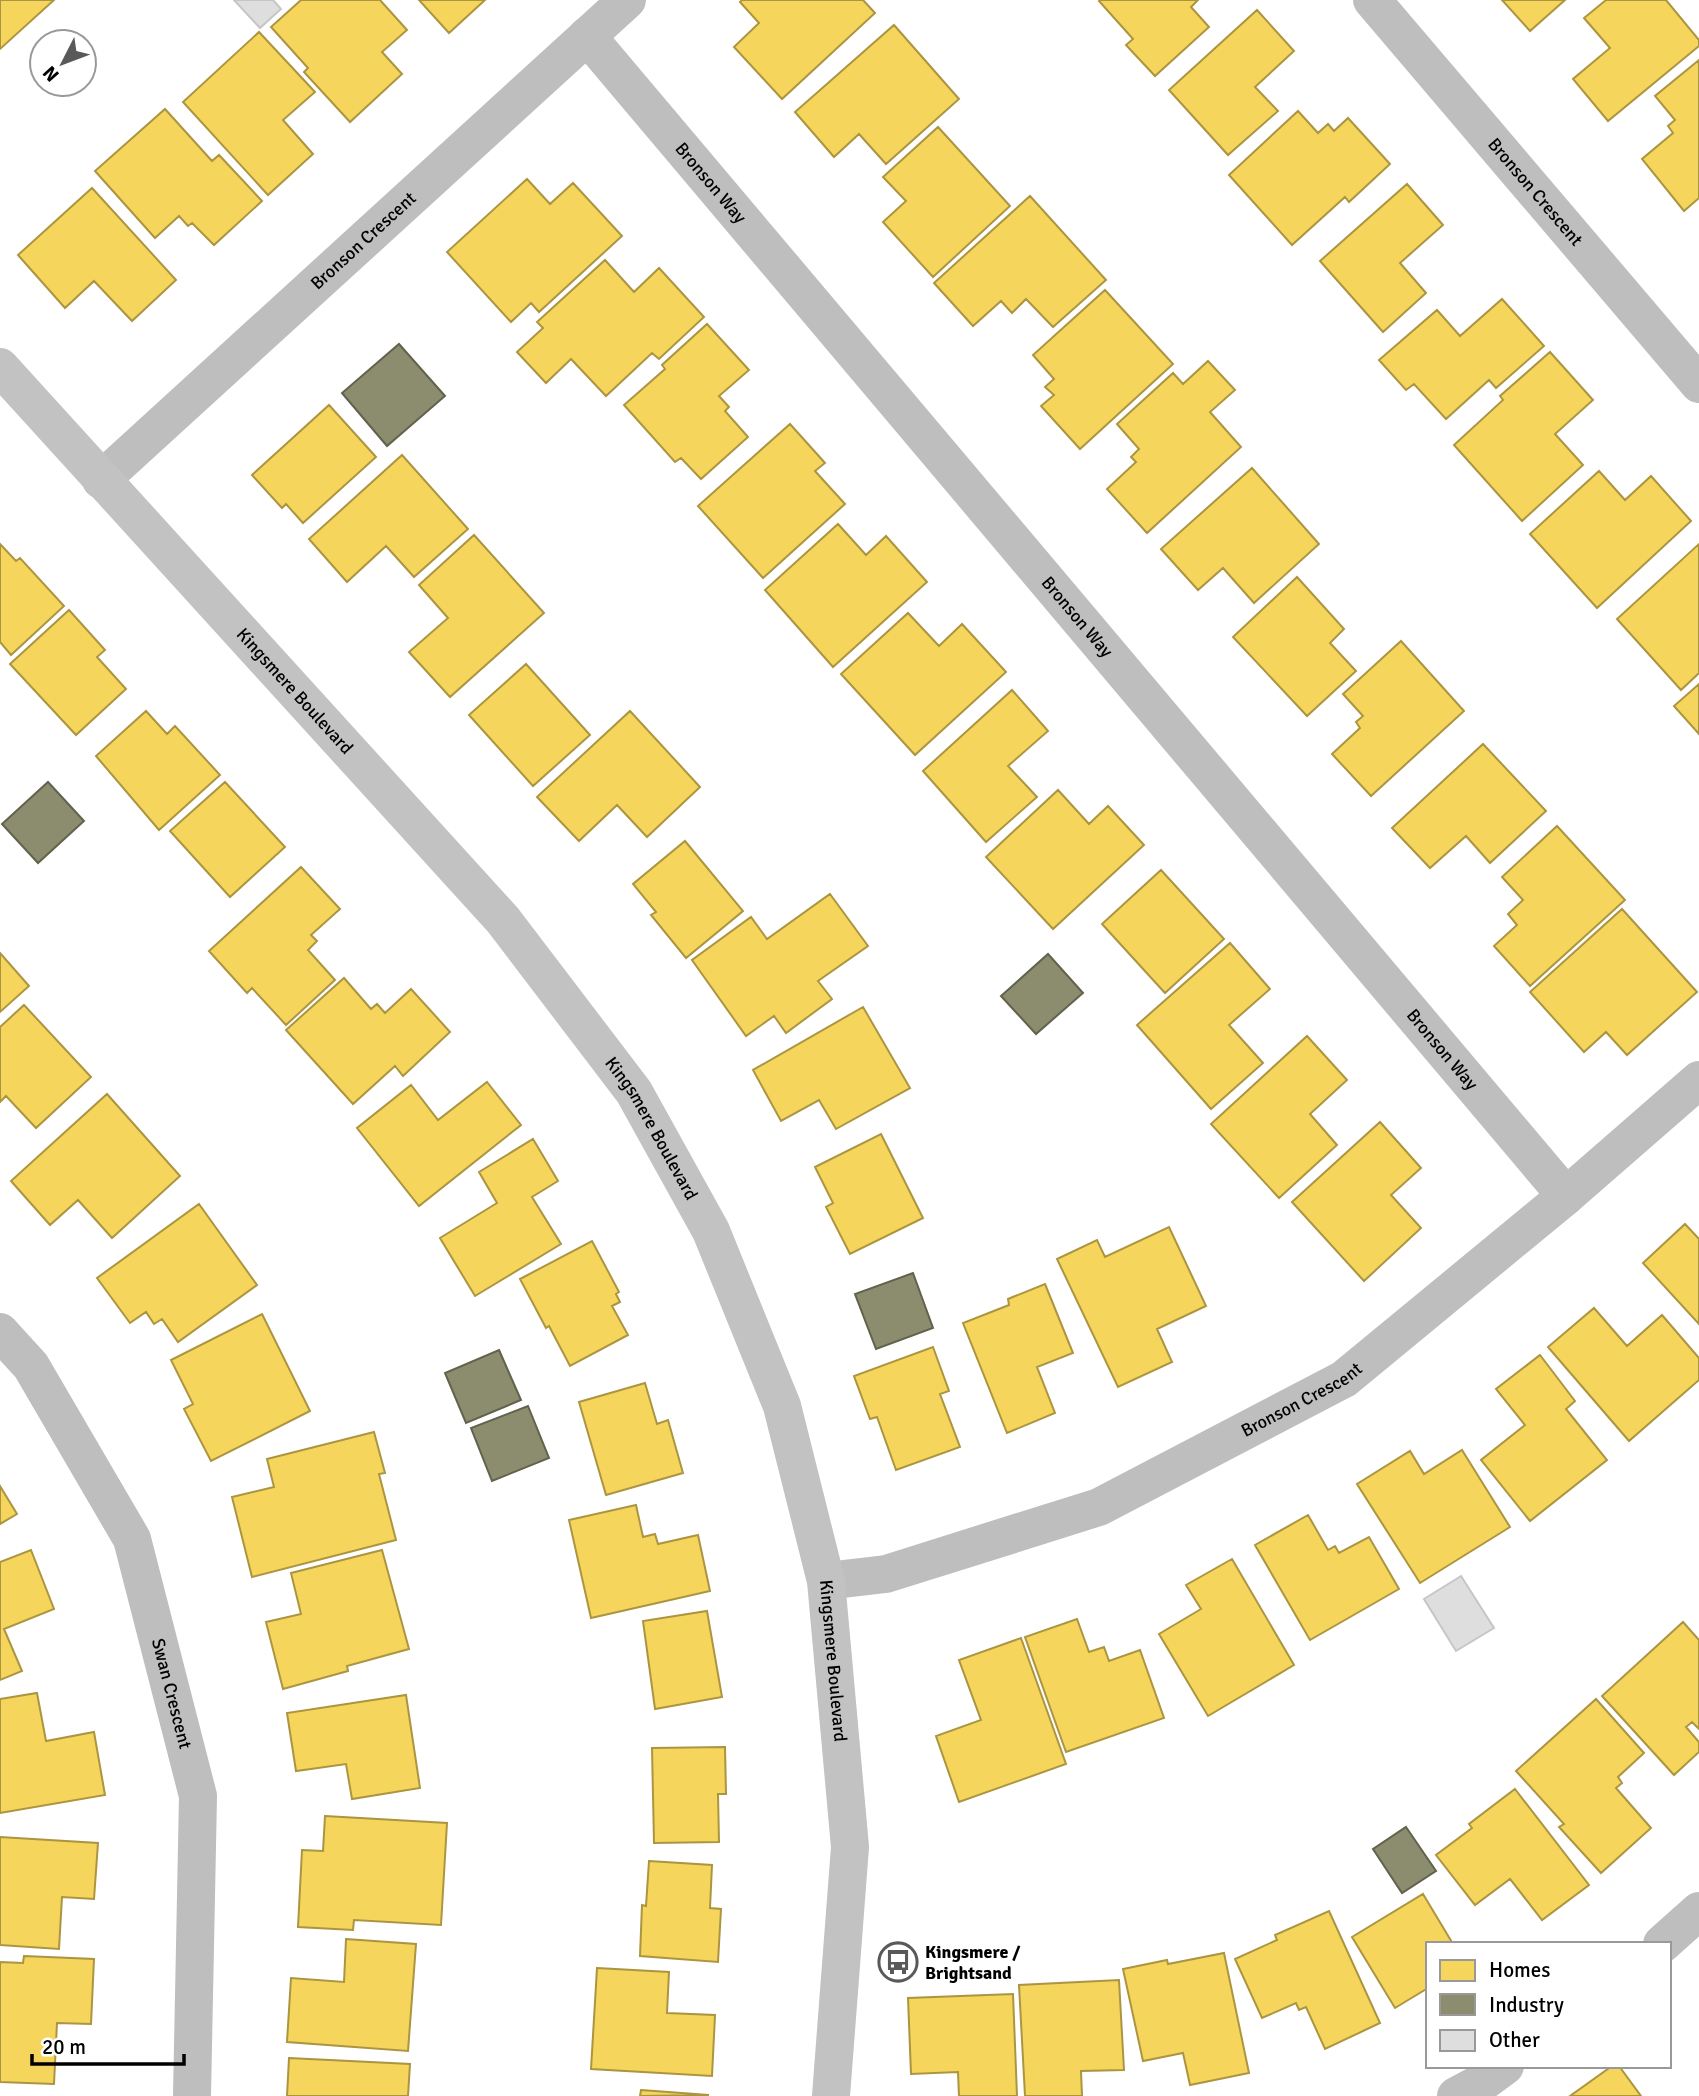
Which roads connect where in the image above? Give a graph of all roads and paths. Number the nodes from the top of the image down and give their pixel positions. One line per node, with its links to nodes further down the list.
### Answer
1 (627, 0): 3 (street, Bronson Crescent)
2 (1373, 0): 5 (street, Bronson Crescent)
3 (587, 36): 6 (street, Bronson Crescent); 8 (street, Bronson Way)
4 (0, 367): 6 (street, Kingsmere Boulevard)
5 (1699, 384)
6 (101, 480): 10 (street, Kingsmere Boulevard)
7 (1699, 1080): 8 (street, Bronson Crescent)
8 (1566, 1196): 10 (street, Bronson Crescent)
9 (0, 1332): 14 (street, Swan Crescent)
10 (826, 1581): 15 (street, Kingsmere Boulevard)
11 (1699, 1911): 12 (street)
12 (1664, 1942)
13 (1502, 2068): 16 (street)
14 (192, 2096)
15 (831, 2096)
16 (1456, 2096)

